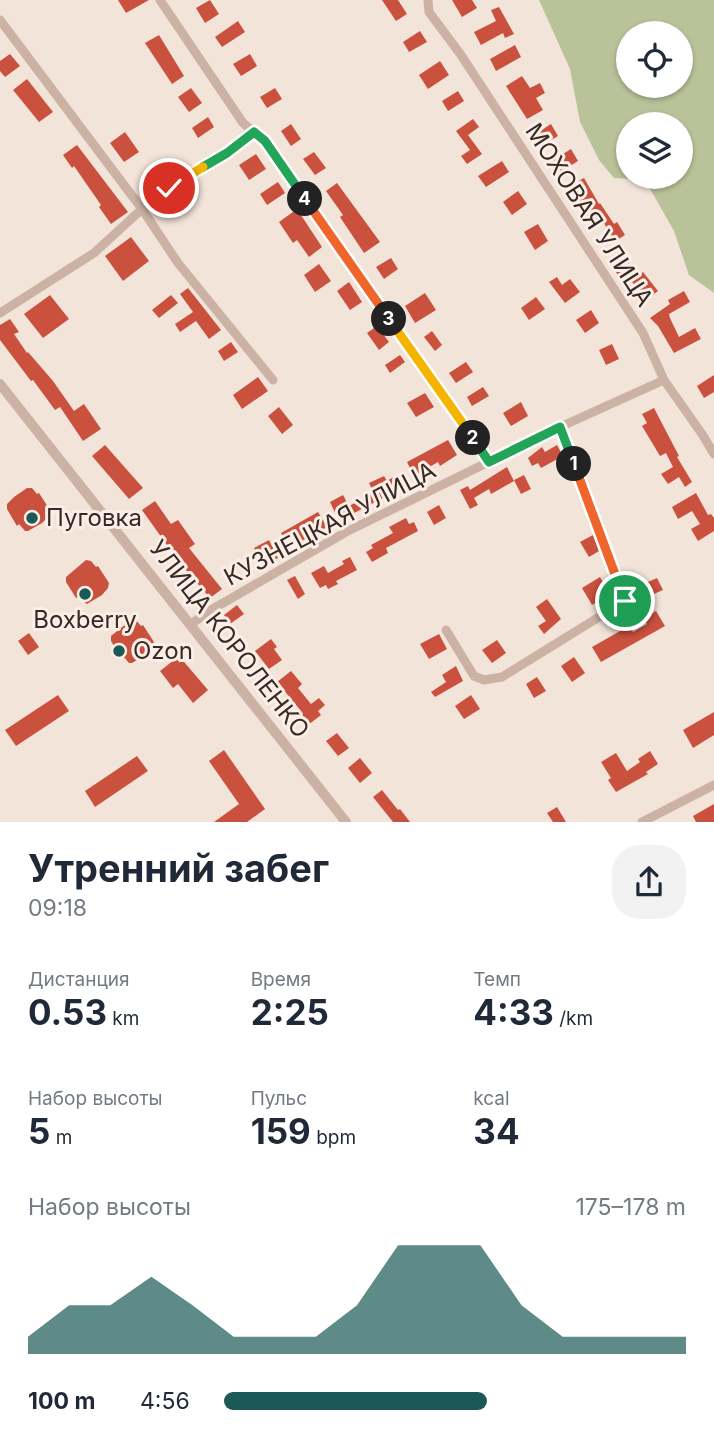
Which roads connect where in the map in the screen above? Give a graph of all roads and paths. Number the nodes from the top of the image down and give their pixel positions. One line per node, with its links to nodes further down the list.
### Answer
1 (160, 0): 4 (street)
2 (428, 0): 8 (street, МОХОВАЯ УЛИЦА)
3 (0, 20): 5 (street)
4 (254, 132): 5 (street); 12 (street)
5 (142, 209): 6 (street); 7 (street)
6 (0, 313)
7 (273, 380)
8 (664, 380): 10 (street, КУЗНЕЦКАЯ УЛИЦА); 11 (street, МОХОВАЯ УЛИЦА)
9 (0, 384): 13 (street, УЛИЦА КОРОЛЕНКО)
10 (560, 427): 12 (street, КУЗНЕЦКАЯ УЛИЦА); 14 (street)
11 (714, 454)
12 (489, 462): 13 (street, КУЗНЕЦКАЯ УЛИЦА)
13 (191, 624): 16 (street, УЛИЦА КОРОЛЕНКО)
14 (446, 630)
15 (714, 785): 17 (street)
16 (346, 821)
17 (642, 821)

